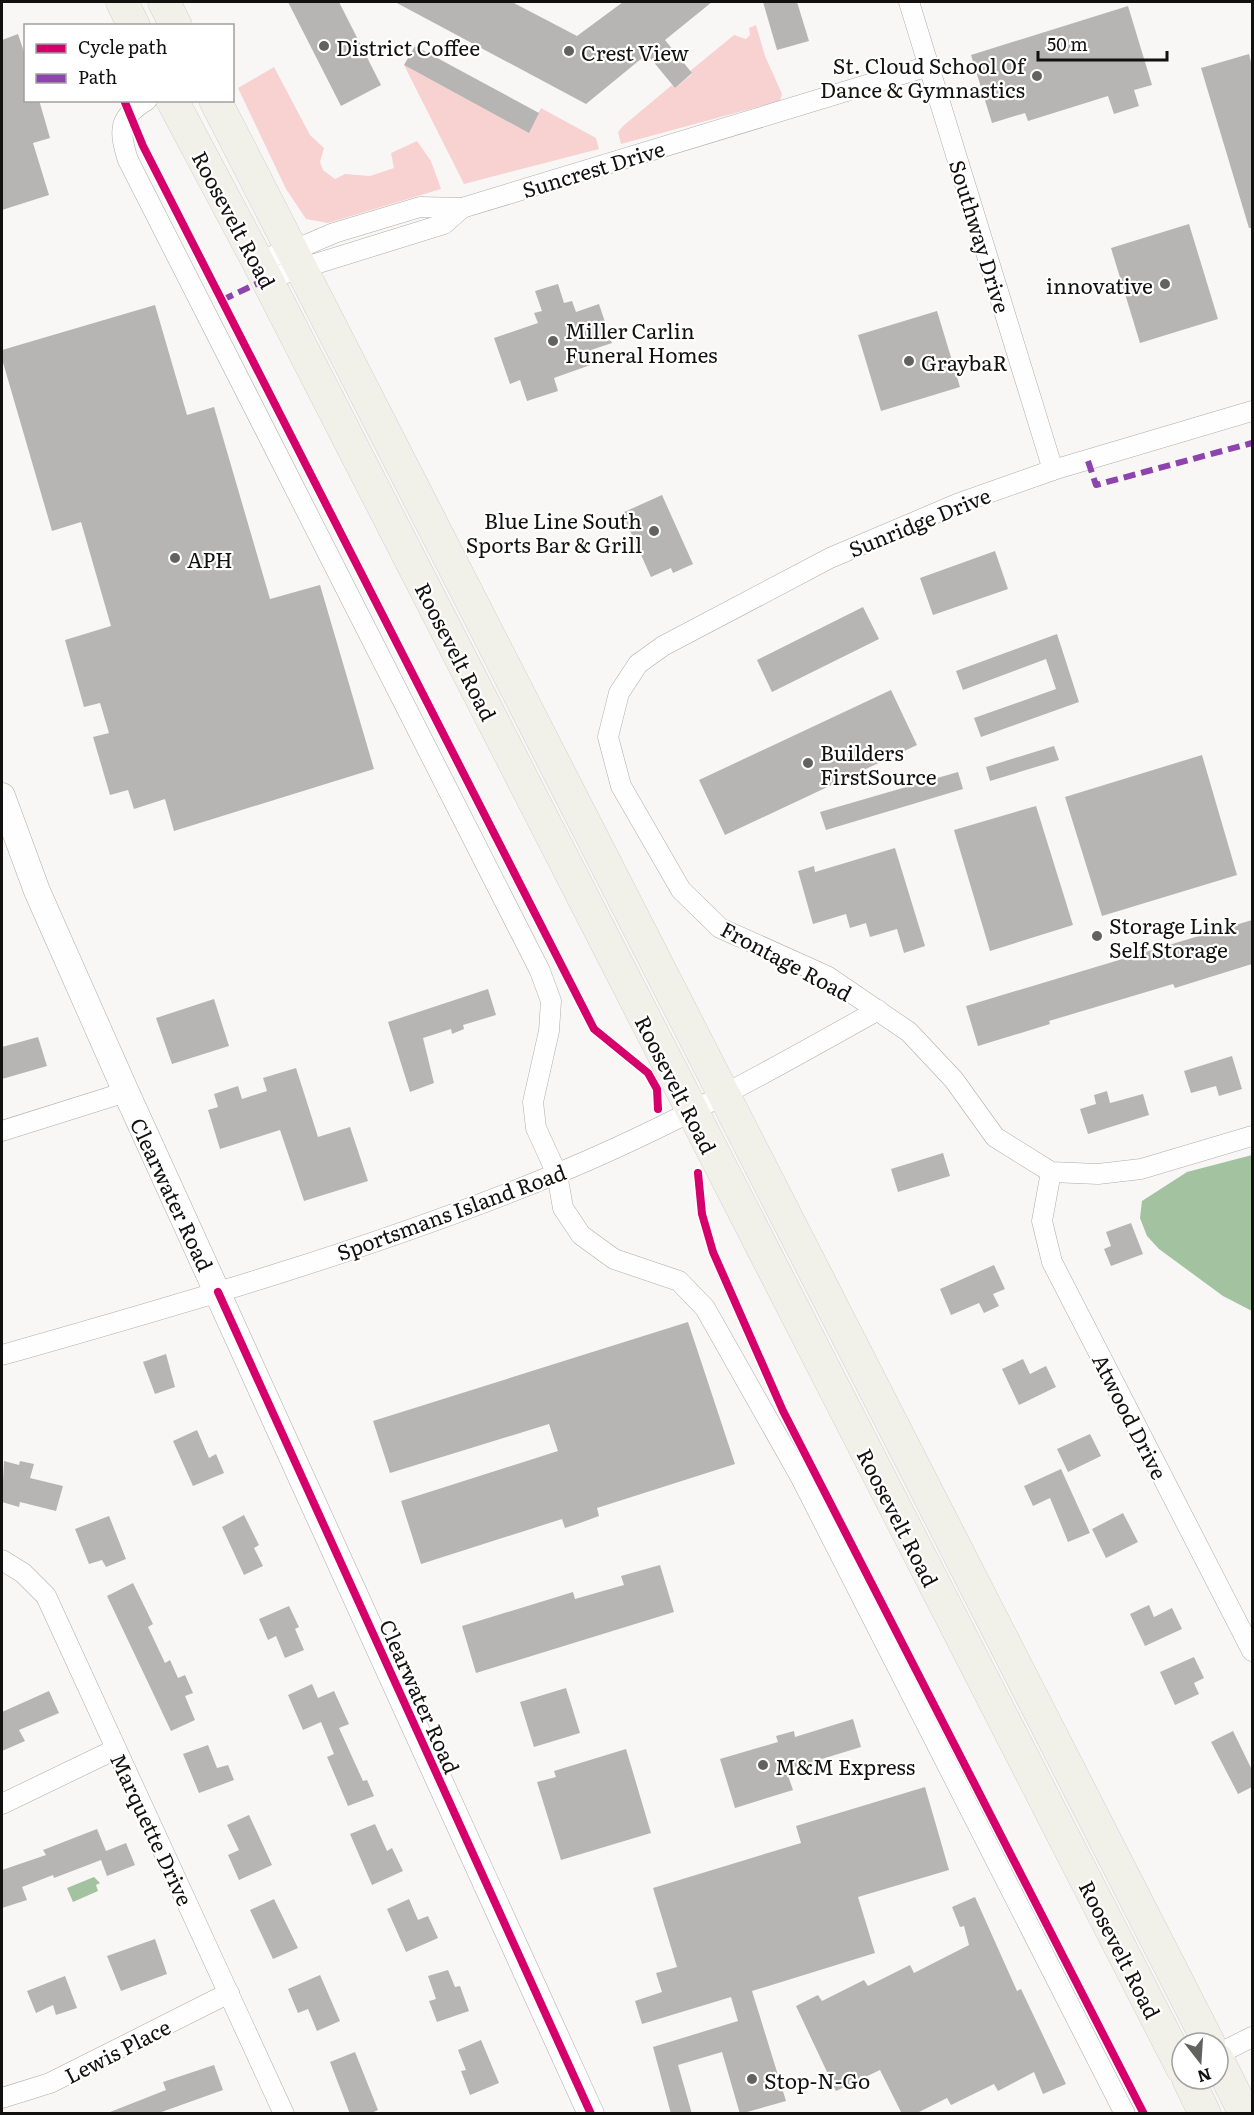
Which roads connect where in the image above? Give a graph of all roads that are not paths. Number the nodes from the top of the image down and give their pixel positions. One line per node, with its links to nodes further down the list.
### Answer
1 (122, 2): 4 (main road)
2 (164, 2): 5 (main road)
3 (909, 2): 6 (street, Southway Drive)
4 (133, 24)
5 (175, 24)
6 (929, 66): 10 (street, Suncrest Drive); 13 (street, Southway Drive)
7 (144, 102): 23 (street)
8 (173, 102): 11 (main road, Roosevelt Road)
9 (216, 102): 10 (main road, Roosevelt Road)
10 (297, 260): 11 (street); 18 (main road, Roosevelt Road)
11 (262, 269): 19 (main road, Roosevelt Road)
12 (1252, 411): 13 (street, Sunridge Drive)
13 (1053, 470): 14 (street, Sunridge Drive)
14 (619, 693): 16 (street, Frontage Road)
15 (2, 796): 17 (street, Clearwater Road)
16 (878, 1010): 18 (street, Sportsmans Island Road); 22 (street, Frontage Road)
17 (126, 1092): 20 (street); 24 (street, Clearwater Road)
18 (725, 1096): 19 (street, Sportsmans Island Road); 31 (main road, Roosevelt Road)
19 (692, 1113): 23 (street, Sportsmans Island Road); 33 (main road, Roosevelt Road)
20 (2, 1131)
21 (1252, 1136): 22 (street)
22 (1051, 1172): 27 (street, Atwood Drive)
23 (557, 1174): 24 (street, Sportsmans Island Road); 40 (street)
24 (218, 1293): 25 (street, Sportsmans Island Road); 39 (street, Clearwater Road)
25 (2, 1355)
26 (2, 1560): 28 (street, Marquette Drive)
27 (1252, 1651)
28 (116, 1749): 29 (street); 30 (street, Marquette Drive)
29 (2, 1804)
30 (229, 1993): 37 (street, Lewis Place); 38 (street, Marquette Drive)
31 (1203, 2031)
32 (1252, 2037): 34 (street)
33 (1170, 2045)
34 (1230, 2048)
35 (1230, 2084): 42 (main road)
36 (1194, 2091): 41 (main road)
37 (2, 2098)
38 (284, 2114)
39 (591, 2114)
40 (1125, 2114)
41 (1205, 2114)
42 (1245, 2114)

